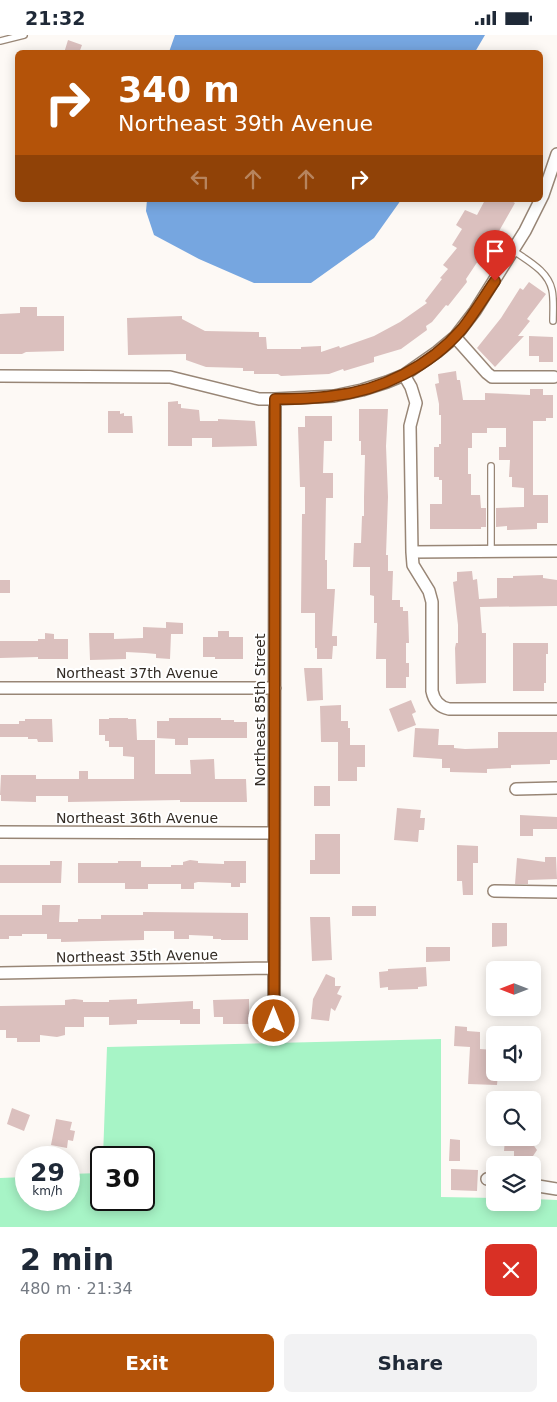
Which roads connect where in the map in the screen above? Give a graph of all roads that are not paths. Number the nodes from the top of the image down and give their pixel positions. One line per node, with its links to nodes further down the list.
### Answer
1 (24, 35): 2 (lane)
2 (0, 41)
3 (557, 154): 4 (street)
4 (543, 194)
5 (540, 202): 6 (street)
6 (514, 251): 7 (lane); 8 (street)
7 (553, 321)
8 (455, 337): 9 (street); 11 (street)
9 (404, 375): 12 (street); 15 (street)
10 (0, 376): 12 (street)
11 (554, 377)
12 (275, 399): 18 (street, Northeast 85th Street)
13 (492, 466): 16 (lane)
14 (557, 551): 16 (street)
15 (412, 552): 16 (street); 19 (street)
16 (491, 552)
17 (0, 688): 18 (street, Northeast 37th Avenue)
18 (275, 688): 23 (street, Northeast 85th Street)
19 (557, 709)
20 (557, 788): 21 (street)
21 (516, 789)
22 (0, 832): 23 (street, Northeast 36th Avenue)
23 (274, 833): 26 (street, Northeast 85th Street)
24 (494, 891): 25 (street)
25 (557, 892)
26 (274, 969): 27 (street, Northeast 35th Avenue); 28 (street, Northeast 85th Street)
27 (0, 973)
28 (274, 1021)
29 (541, 1186): 30 (street)
30 (557, 1189)

